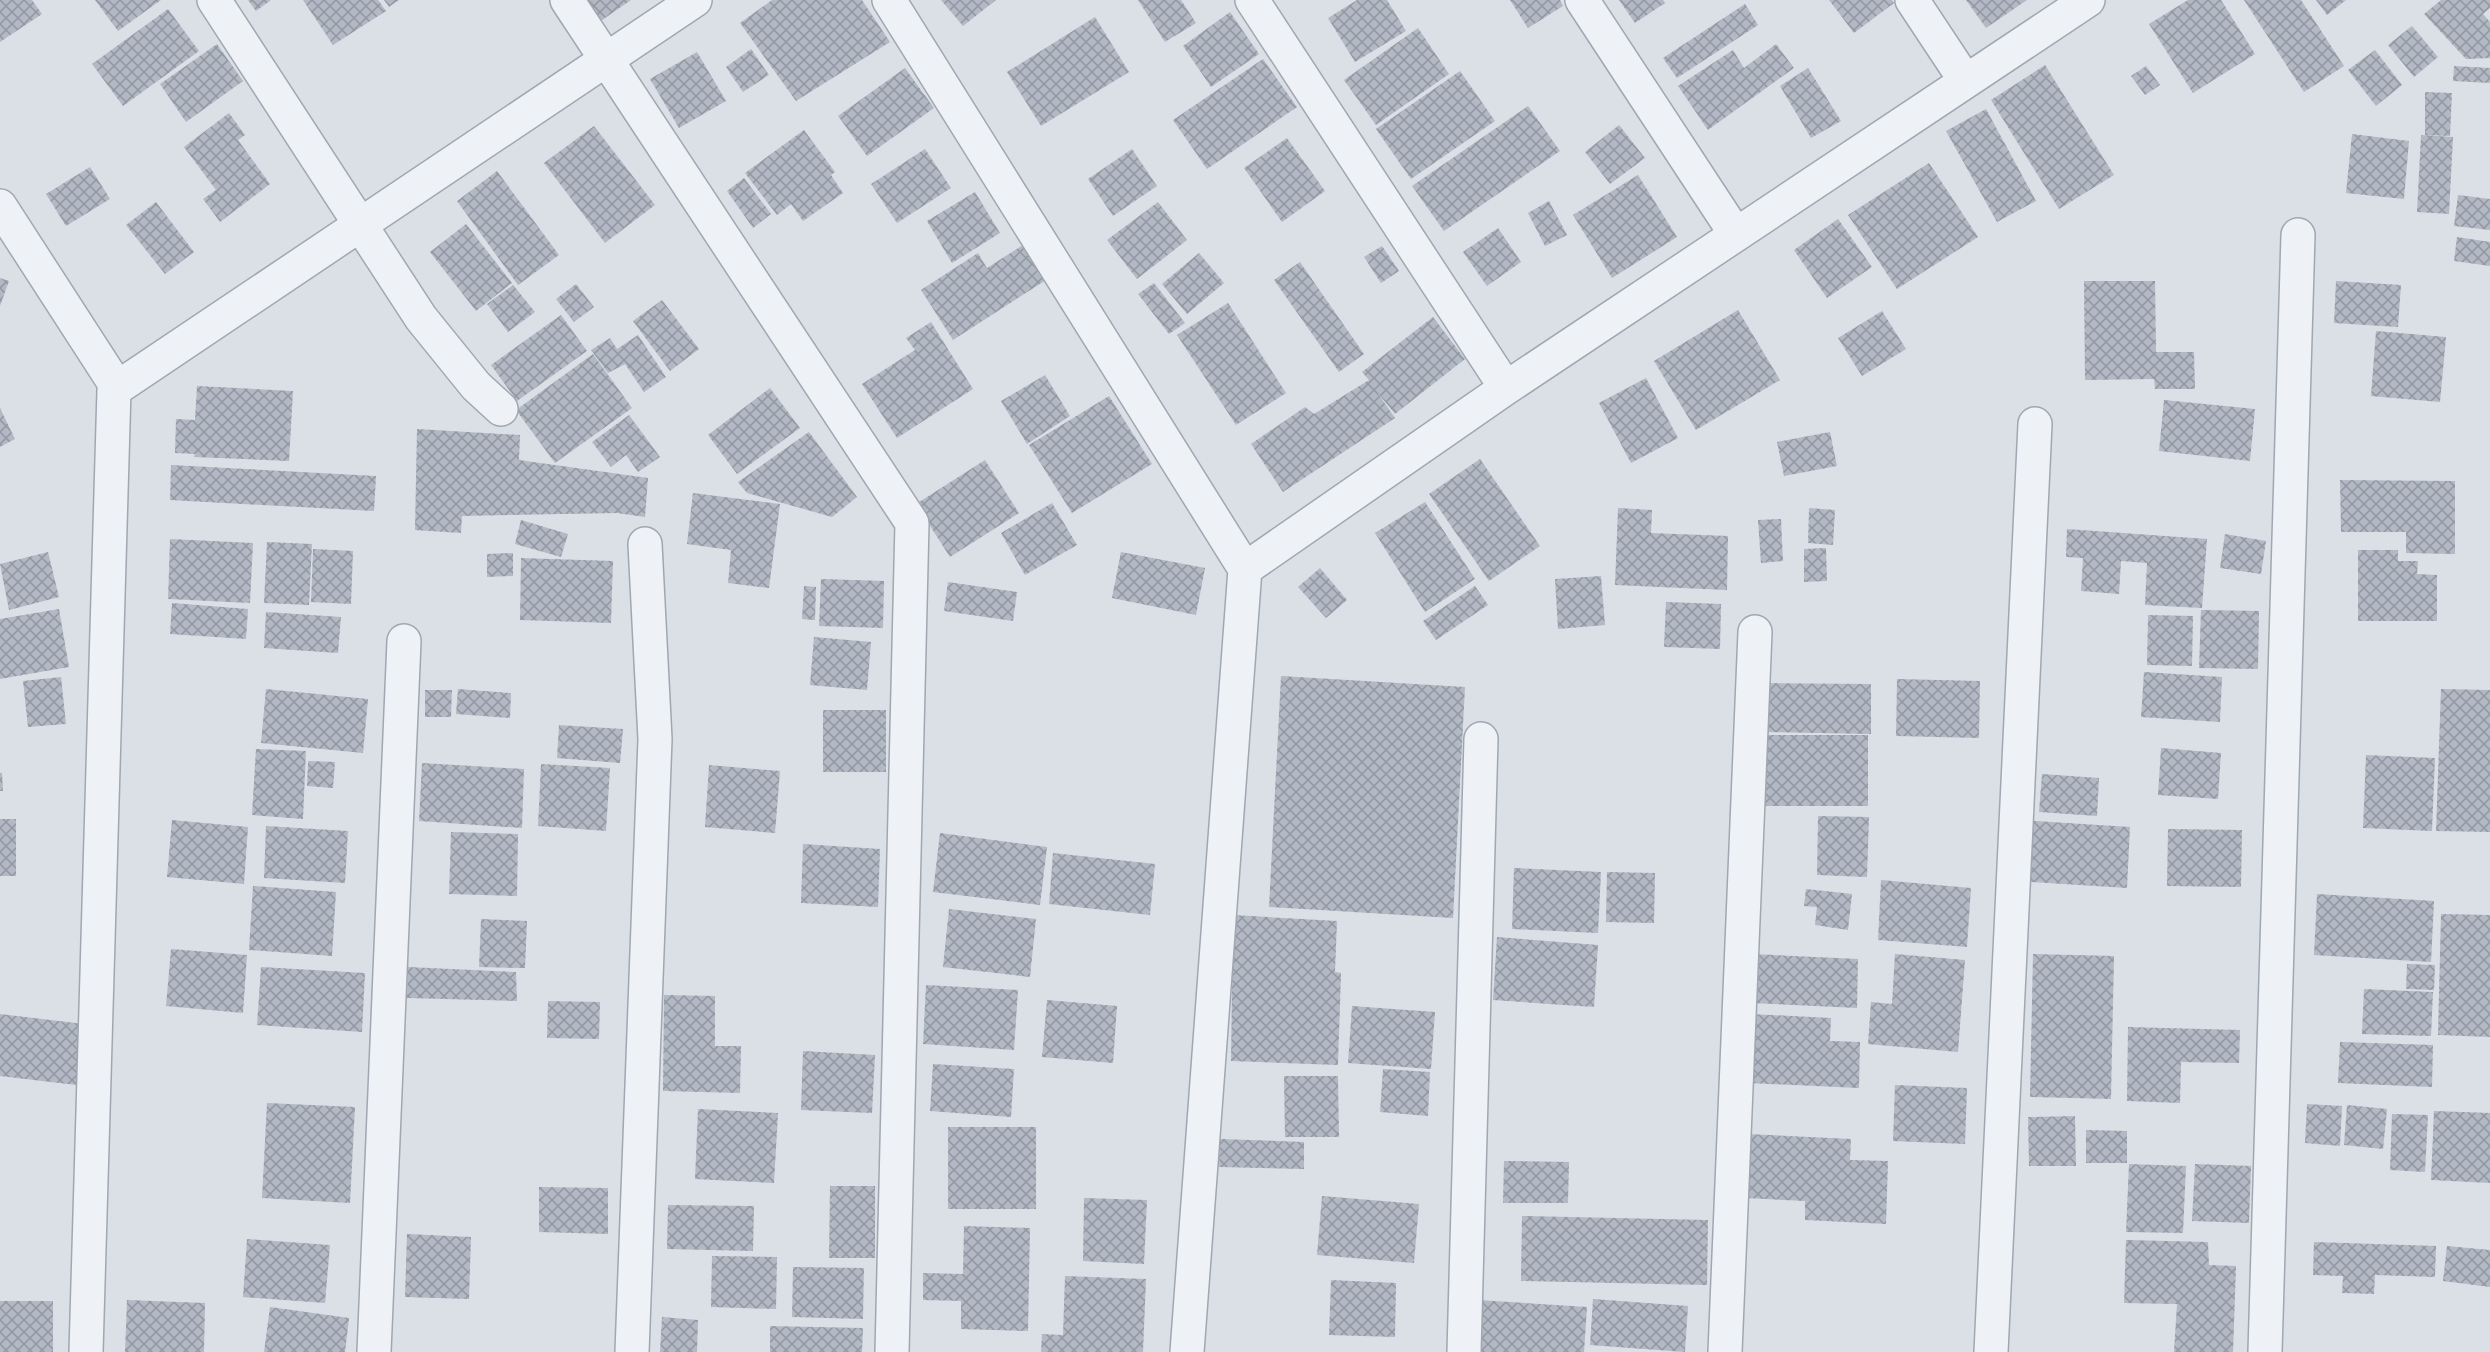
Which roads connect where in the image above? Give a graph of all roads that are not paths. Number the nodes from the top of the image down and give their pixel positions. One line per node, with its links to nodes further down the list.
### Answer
1 (214, 0): 12 (street)
2 (567, 0): 9 (street)
3 (695, 0): 9 (street)
4 (889, 0): 20 (street)
5 (1252, 0): 16 (street)
6 (1582, 0): 13 (street)
7 (1912, 0): 10 (street)
8 (2088, 0): 10 (street)
9 (606, 58): 12 (street); 27 (street)
10 (1965, 80): 13 (street)
11 (0, 206): 15 (street)
12 (360, 227): 15 (street); 17 (street)
13 (1736, 233): 16 (street)
14 (2298, 235): 32 (street)
15 (117, 387): 24 (street)
16 (1506, 388): 20 (street)
17 (501, 409)
18 (2035, 424): 31 (street)
19 (645, 544): 26 (street)
20 (1245, 569): 28 (street)
21 (1755, 632): 30 (street)
22 (404, 641): 25 (street)
23 (1481, 740): 29 (street)
24 (86, 1352)
25 (374, 1352)
26 (632, 1352)
27 (892, 1352)
28 (1187, 1352)
29 (1464, 1352)
30 (1725, 1352)
31 (1992, 1352)
32 (2265, 1352)

